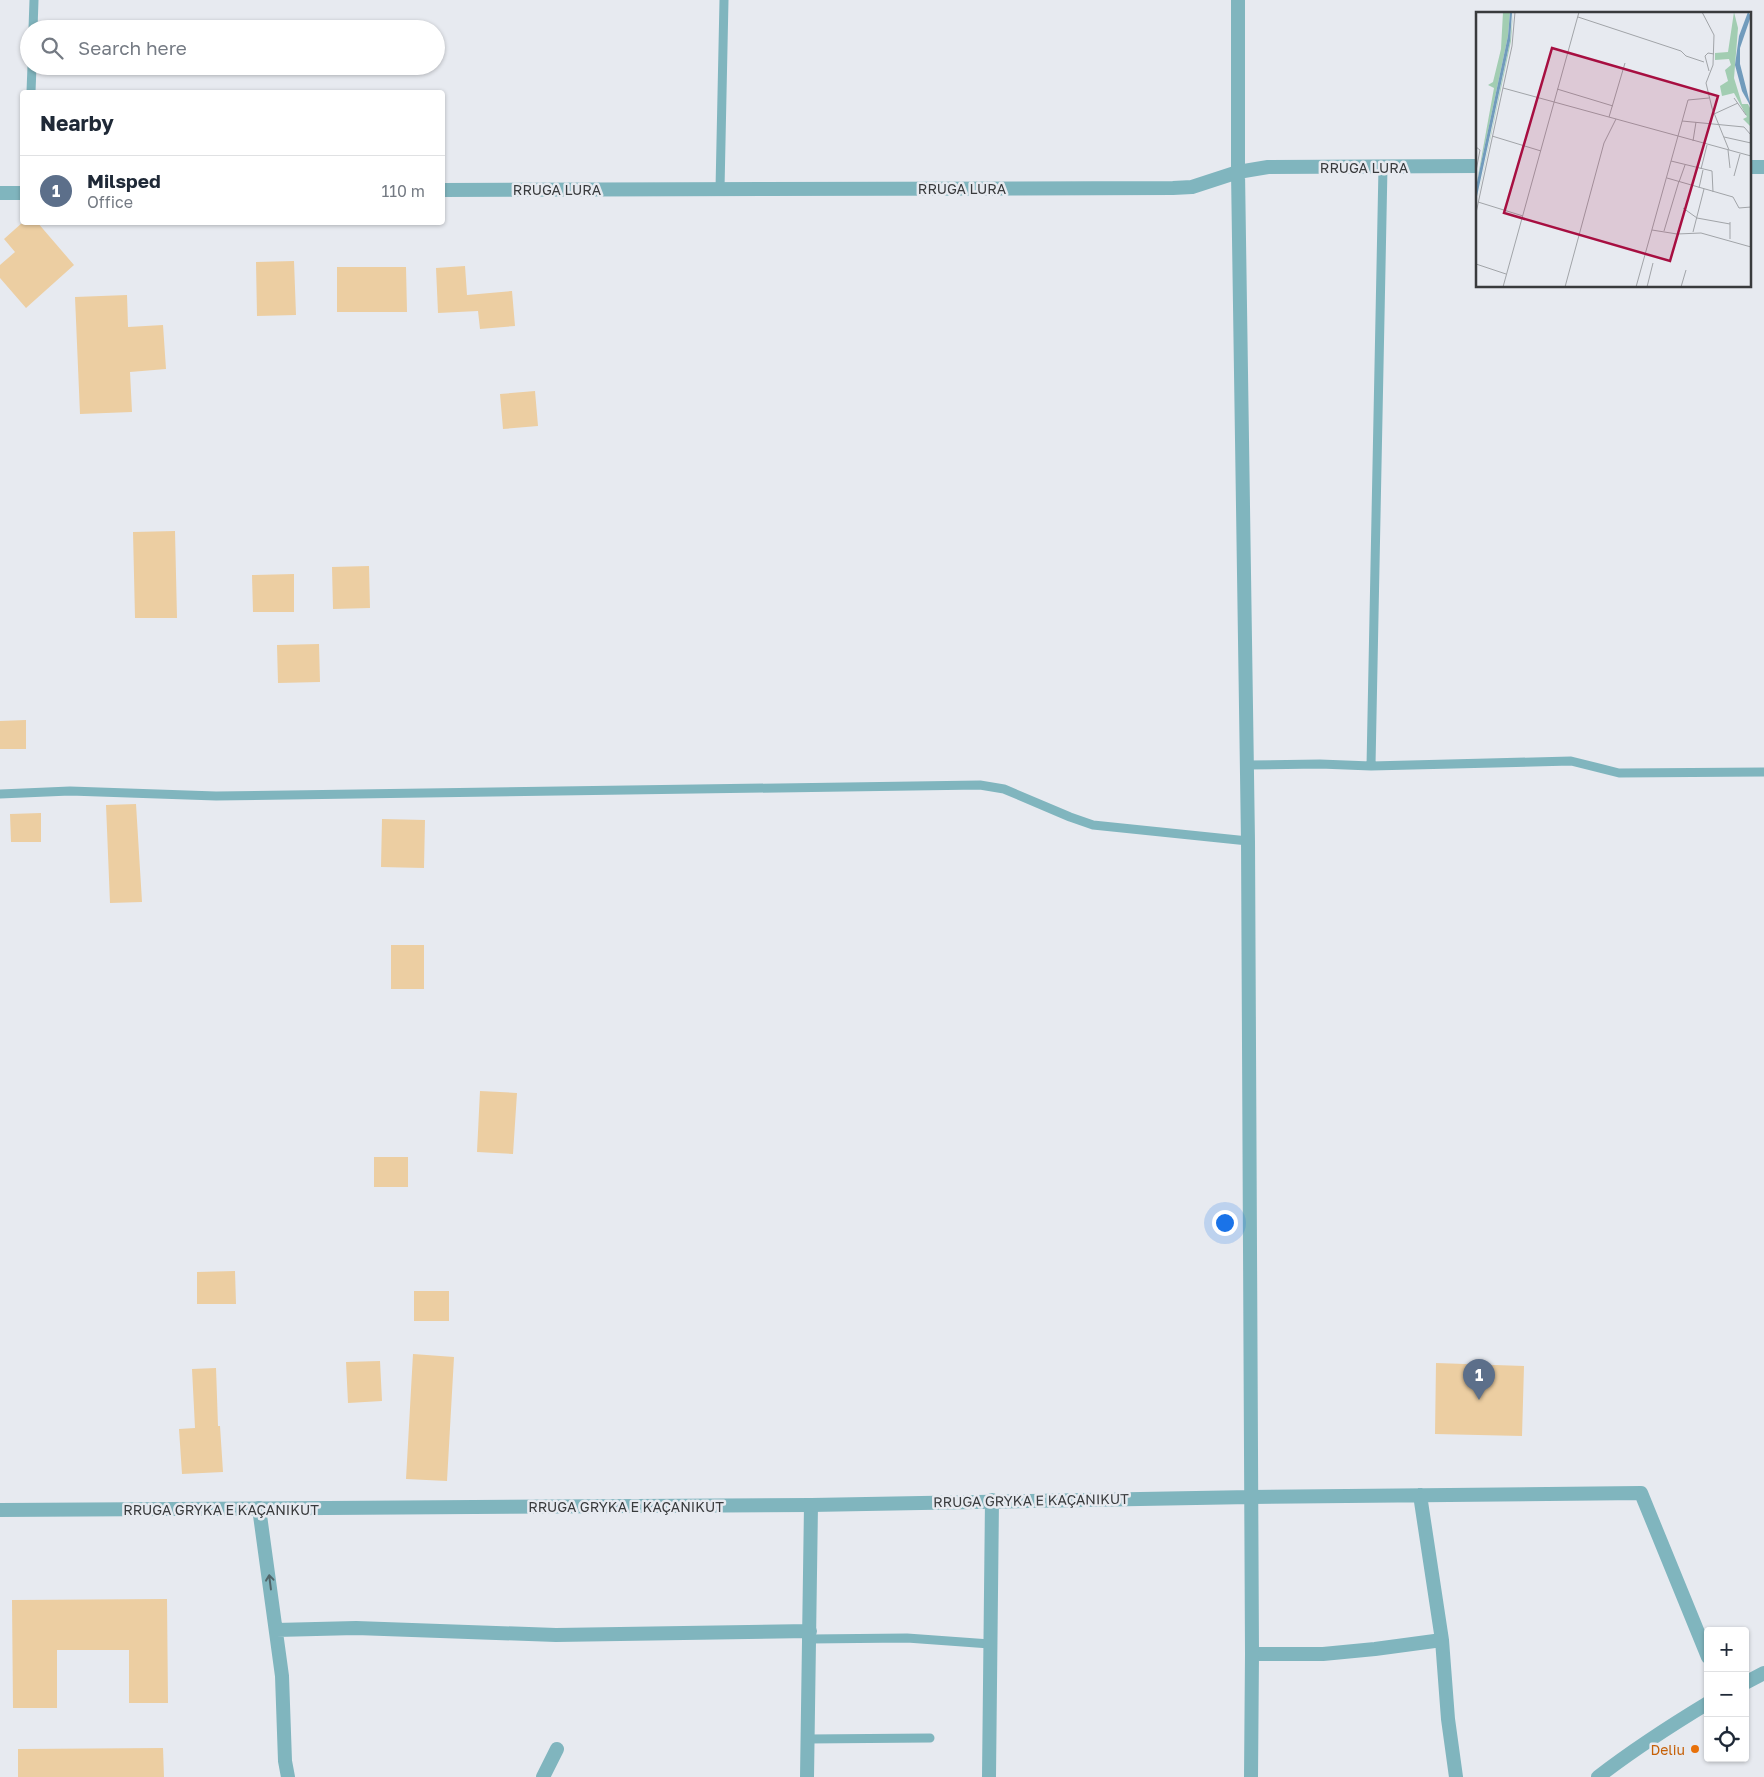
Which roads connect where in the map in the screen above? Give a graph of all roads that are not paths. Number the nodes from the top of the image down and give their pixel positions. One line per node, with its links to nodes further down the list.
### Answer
1 (34, 0): 4 (lane)
2 (724, 0): 10 (lane)
3 (1238, 0): 9 (street)
4 (33, 20)
5 (32, 75): 6 (lane)
6 (31, 90)
7 (1476, 166): 8 (street, RRUGA LURA)
8 (1383, 167): 9 (street, RRUGA LURA); 15 (lane)
9 (1238, 172): 10 (street, RRUGA LURA); 14 (street)
10 (720, 189): 11 (street, RRUGA LURA)
11 (445, 190)
12 (0, 193): 13 (street)
13 (20, 193)
14 (1247, 765): 15 (lane); 18 (street)
15 (1371, 766): 16 (lane)
16 (1764, 772)
17 (0, 794): 18 (lane)
18 (1248, 841): 20 (street)
19 (1420, 1495): 20 (street, RRUGA GRYKA E KAÇANIKUT); 27 (street); 29 (street, RRUGA GRYKA E KAÇANIKUT)
20 (1251, 1497): 21 (street, RRUGA GRYKA E KAÇANIKUT); 30 (street)
21 (992, 1500): 22 (street, RRUGA GRYKA E KAÇANIKUT); 28 (street)
22 (811, 1505): 23 (street, RRUGA GRYKA E KAÇANIKUT); 26 (street)
23 (259, 1508): 24 (street, RRUGA GRYKA E KAÇANIKUT); 25 (street, one-way to 23)
24 (0, 1510)
25 (276, 1630): 26 (street); 37 (street)
26 (810, 1635): 28 (lane); 35 (street)
27 (1442, 1640): 30 (street); 42 (street)
28 (990, 1644): 40 (street)
29 (1704, 1647)
30 (1252, 1654): 41 (street)
31 (1764, 1673): 32 (street)
32 (1749, 1681)
33 (1704, 1705): 43 (street)
34 (930, 1738): 35 (lane)
35 (808, 1739): 39 (street)
36 (556, 1749): 38 (street)
37 (288, 1777)
38 (543, 1777)
39 (807, 1777)
40 (989, 1777)
41 (1250, 1777)
42 (1456, 1777)
43 (1598, 1777)

